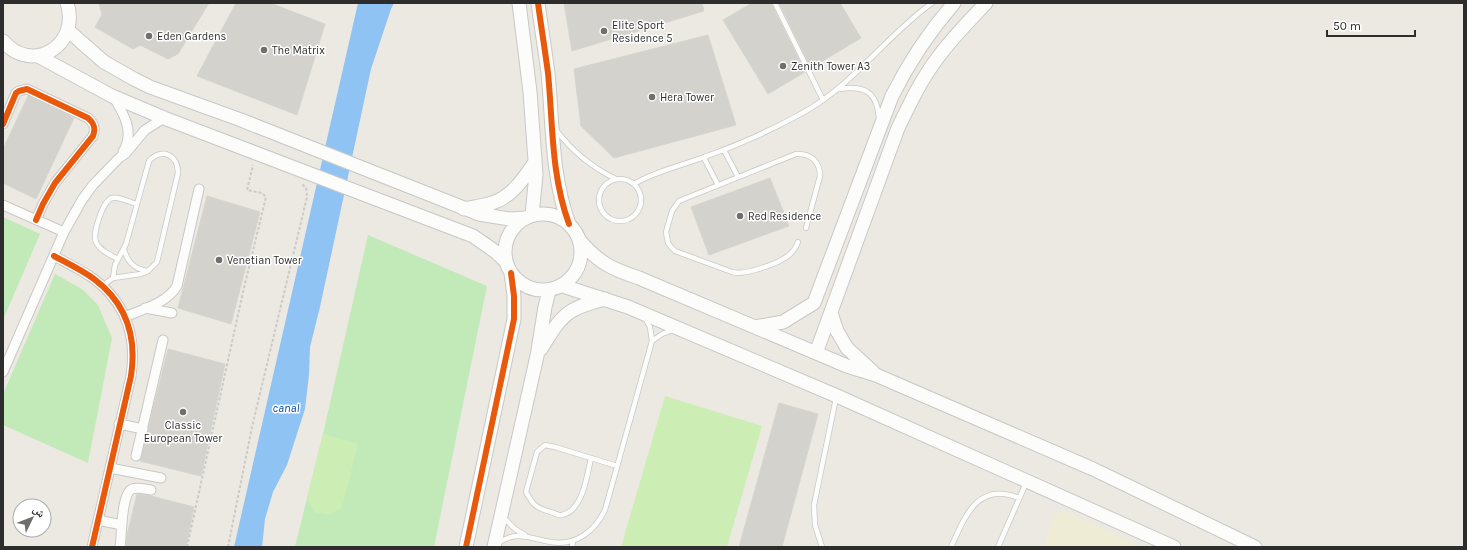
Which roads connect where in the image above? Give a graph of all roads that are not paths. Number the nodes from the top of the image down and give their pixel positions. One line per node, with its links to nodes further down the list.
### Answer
1 (519, 3): 22 (main road)
2 (538, 3): 16 (main road)
3 (775, 3): 14 (lane)
4 (932, 3): 12 (lane)
5 (954, 3): 18 (main road)
6 (986, 3): 50 (main road)
7 (70, 6): 8 (main road)
8 (68, 30): 11 (main road); 30 (main road)
9 (3, 41): 10 (main road)
10 (9, 50): 11 (main road)
11 (38, 56): 13 (main road)
12 (839, 89): 14 (lane); 18 (lane)
13 (112, 96): 15 (main road); 20 (street)
14 (823, 100): 19 (lane)
15 (164, 118): 20 (street); 41 (main road)
16 (551, 123): 24 (lane); 33 (main road)
17 (3, 124): 32 (street)
18 (880, 125): 53 (main road)
19 (724, 150): 21 (lane); 23 (lane)
20 (119, 158): 35 (street)
21 (704, 158): 25 (lane); 26 (lane)
22 (535, 162): 30 (main road); 31 (main road)
23 (738, 177): 26 (lane); 34 (lane)
24 (616, 179): 25 (lane); 25 (lane)
25 (634, 184)
26 (718, 185): 37 (lane)
27 (199, 189): 48 (street)
28 (136, 204): 38 (lane); 40 (lane); 42 (lane)
29 (3, 205): 32 (street)
30 (464, 209): 31 (main road)
31 (529, 217): 33 (main road); 41 (main road)
32 (36, 220): 35 (street)
33 (569, 224): 36 (main road)
34 (806, 228)
35 (64, 232): 39 (street)
36 (580, 241): 45 (main road); 53 (main road)
37 (798, 242)
38 (124, 248): 40 (lane); 42 (lane)
39 (54, 256): 44 (street); 59 (street)
40 (118, 259): 43 (lane)
41 (508, 267): 46 (main road); 80 (main road)
42 (148, 271): 43 (lane)
43 (114, 278): 44 (lane)
44 (102, 286): 52 (street)
45 (563, 286): 46 (main road); 47 (main road)
46 (549, 290): 58 (main road)
47 (605, 299): 51 (main road); 58 (main road)
48 (145, 308): 49 (street); 52 (street)
49 (172, 313)
50 (831, 313): 57 (main road); 60 (main road)
51 (643, 315): 54 (main road); 56 (lane)
52 (125, 317): 62 (street)
53 (755, 327): 57 (main road)
54 (676, 329): 56 (lane); 61 (main road)
55 (163, 340): 63 (street)
56 (652, 341): 66 (lane)
57 (816, 354): 60 (main road)
58 (537, 356): 72 (main road)
59 (3, 372)
60 (876, 375): 87 (main road)
61 (836, 396): 69 (main road); 83 (lane)
62 (119, 424): 63 (street); 67 (street)
63 (142, 429): 64 (street)
64 (136, 456)
65 (591, 458): 65 (lane); 66 (lane)
66 (617, 466): 76 (lane)
67 (110, 468): 68 (street); 73 (street)
68 (161, 478)
69 (1027, 481): 71 (lane); 86 (main road)
70 (151, 490): 74 (street)
71 (1019, 498): 84 (lane); 85 (lane)
72 (501, 515): 75 (lane); 81 (main road)
73 (98, 520): 74 (street); 78 (street)
74 (122, 525): 79 (street)
75 (526, 536): 77 (lane); 81 (lane)
76 (573, 541): 77 (lane); 82 (lane)
77 (567, 544)
78 (92, 547)
79 (120, 547)
80 (466, 547)
81 (494, 547)
82 (572, 547)
83 (822, 547)
84 (951, 547)
85 (998, 547)
86 (1174, 547)
87 (1256, 547)

